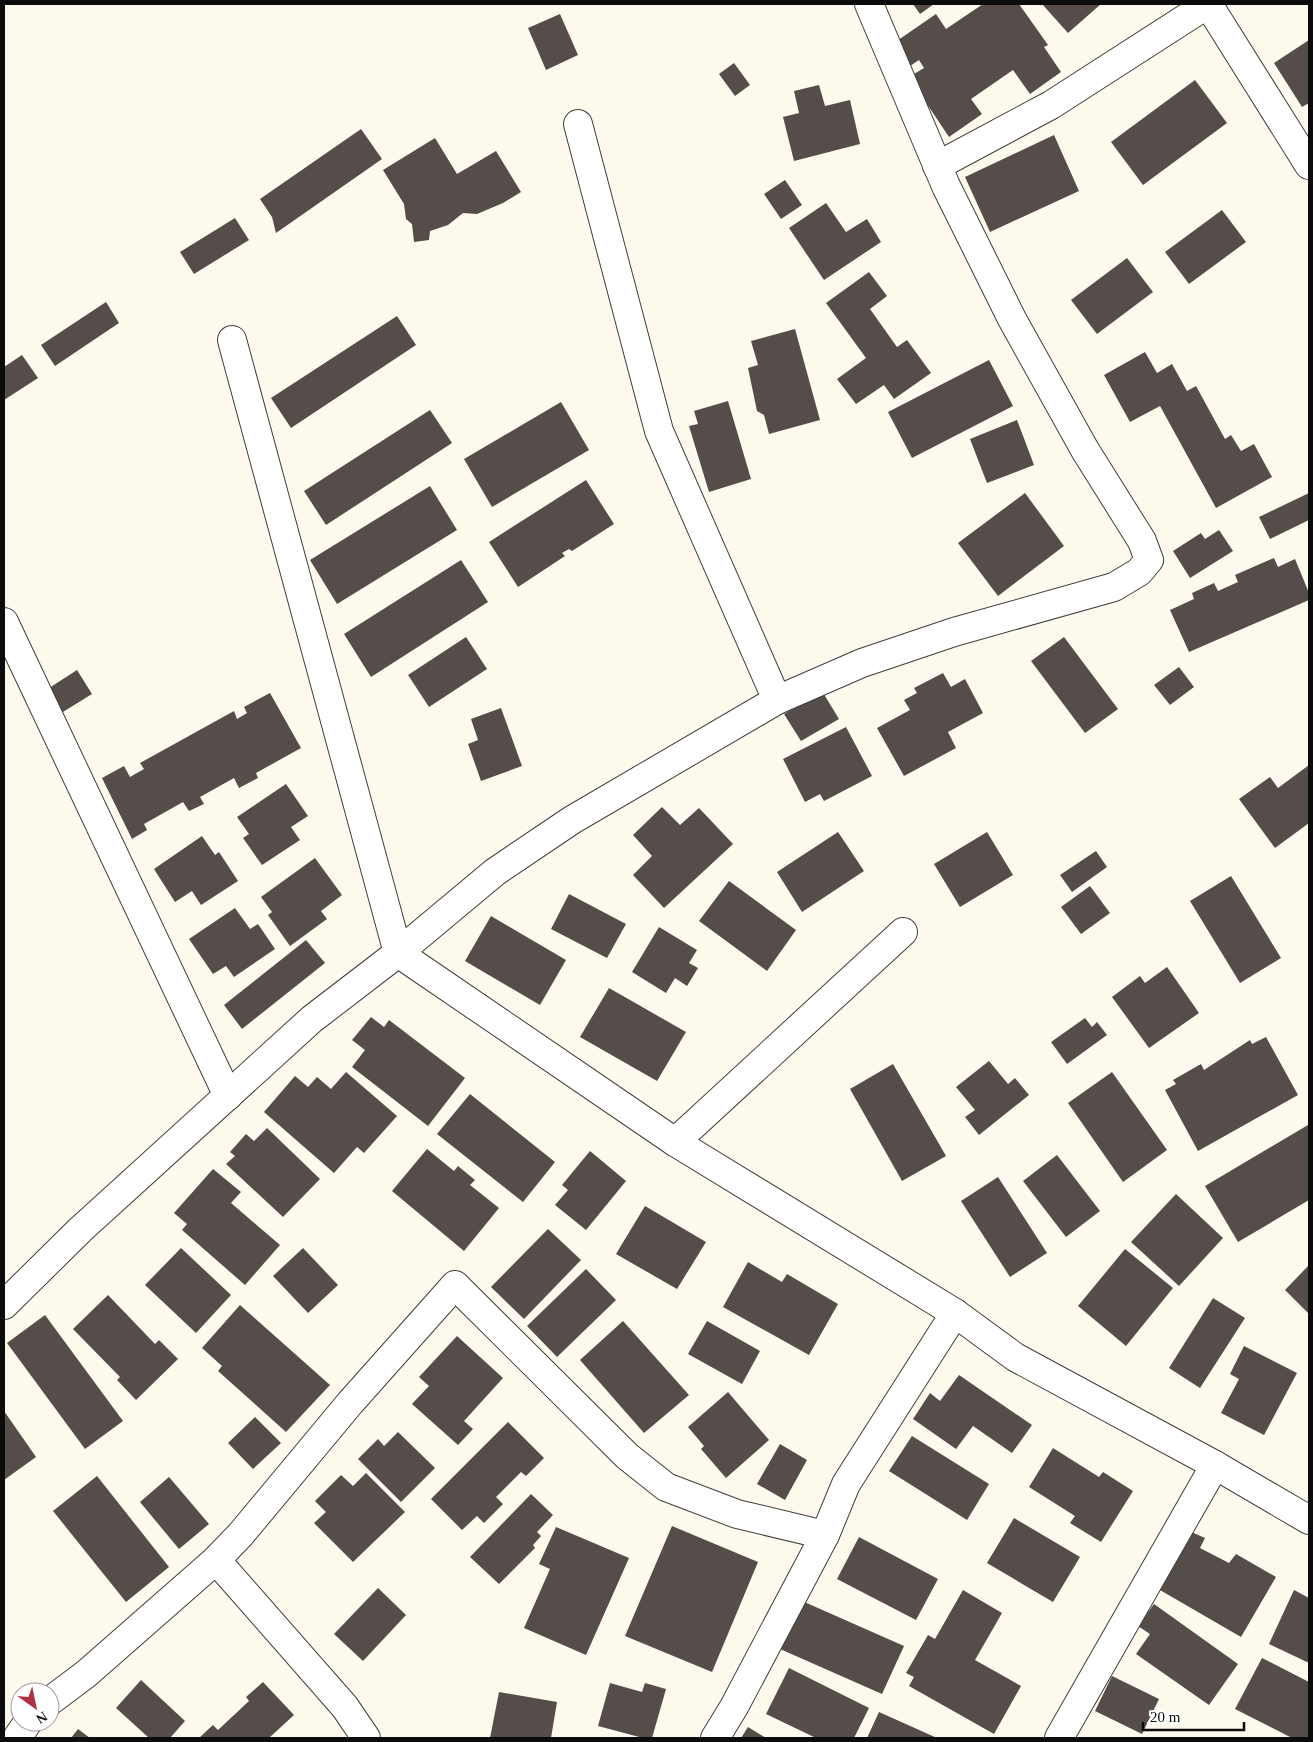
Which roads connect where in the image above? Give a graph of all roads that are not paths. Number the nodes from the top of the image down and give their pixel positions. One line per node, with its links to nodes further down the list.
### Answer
1 (869, 4): 5 (street)
2 (1208, 4): 4 (street); 5 (street)
3 (578, 124): 8 (street)
4 (1309, 165)
5 (937, 166): 8 (street)
6 (232, 340): 10 (street)
7 (4, 622): 11 (street)
8 (777, 700): 10 (street)
9 (903, 932): 12 (street)
10 (398, 953): 11 (street); 12 (street)
11 (228, 1096): 13 (street)
12 (675, 1142): 14 (street)
13 (4, 1305)
14 (955, 1313): 15 (street); 17 (street)
15 (1215, 1465): 16 (street); 22 (street)
16 (1309, 1520)
17 (825, 1535): 18 (street); 21 (street)
18 (216, 1560): 19 (street); 20 (street)
19 (60, 1694)
20 (366, 1738)
21 (715, 1738)
22 (1060, 1738)

